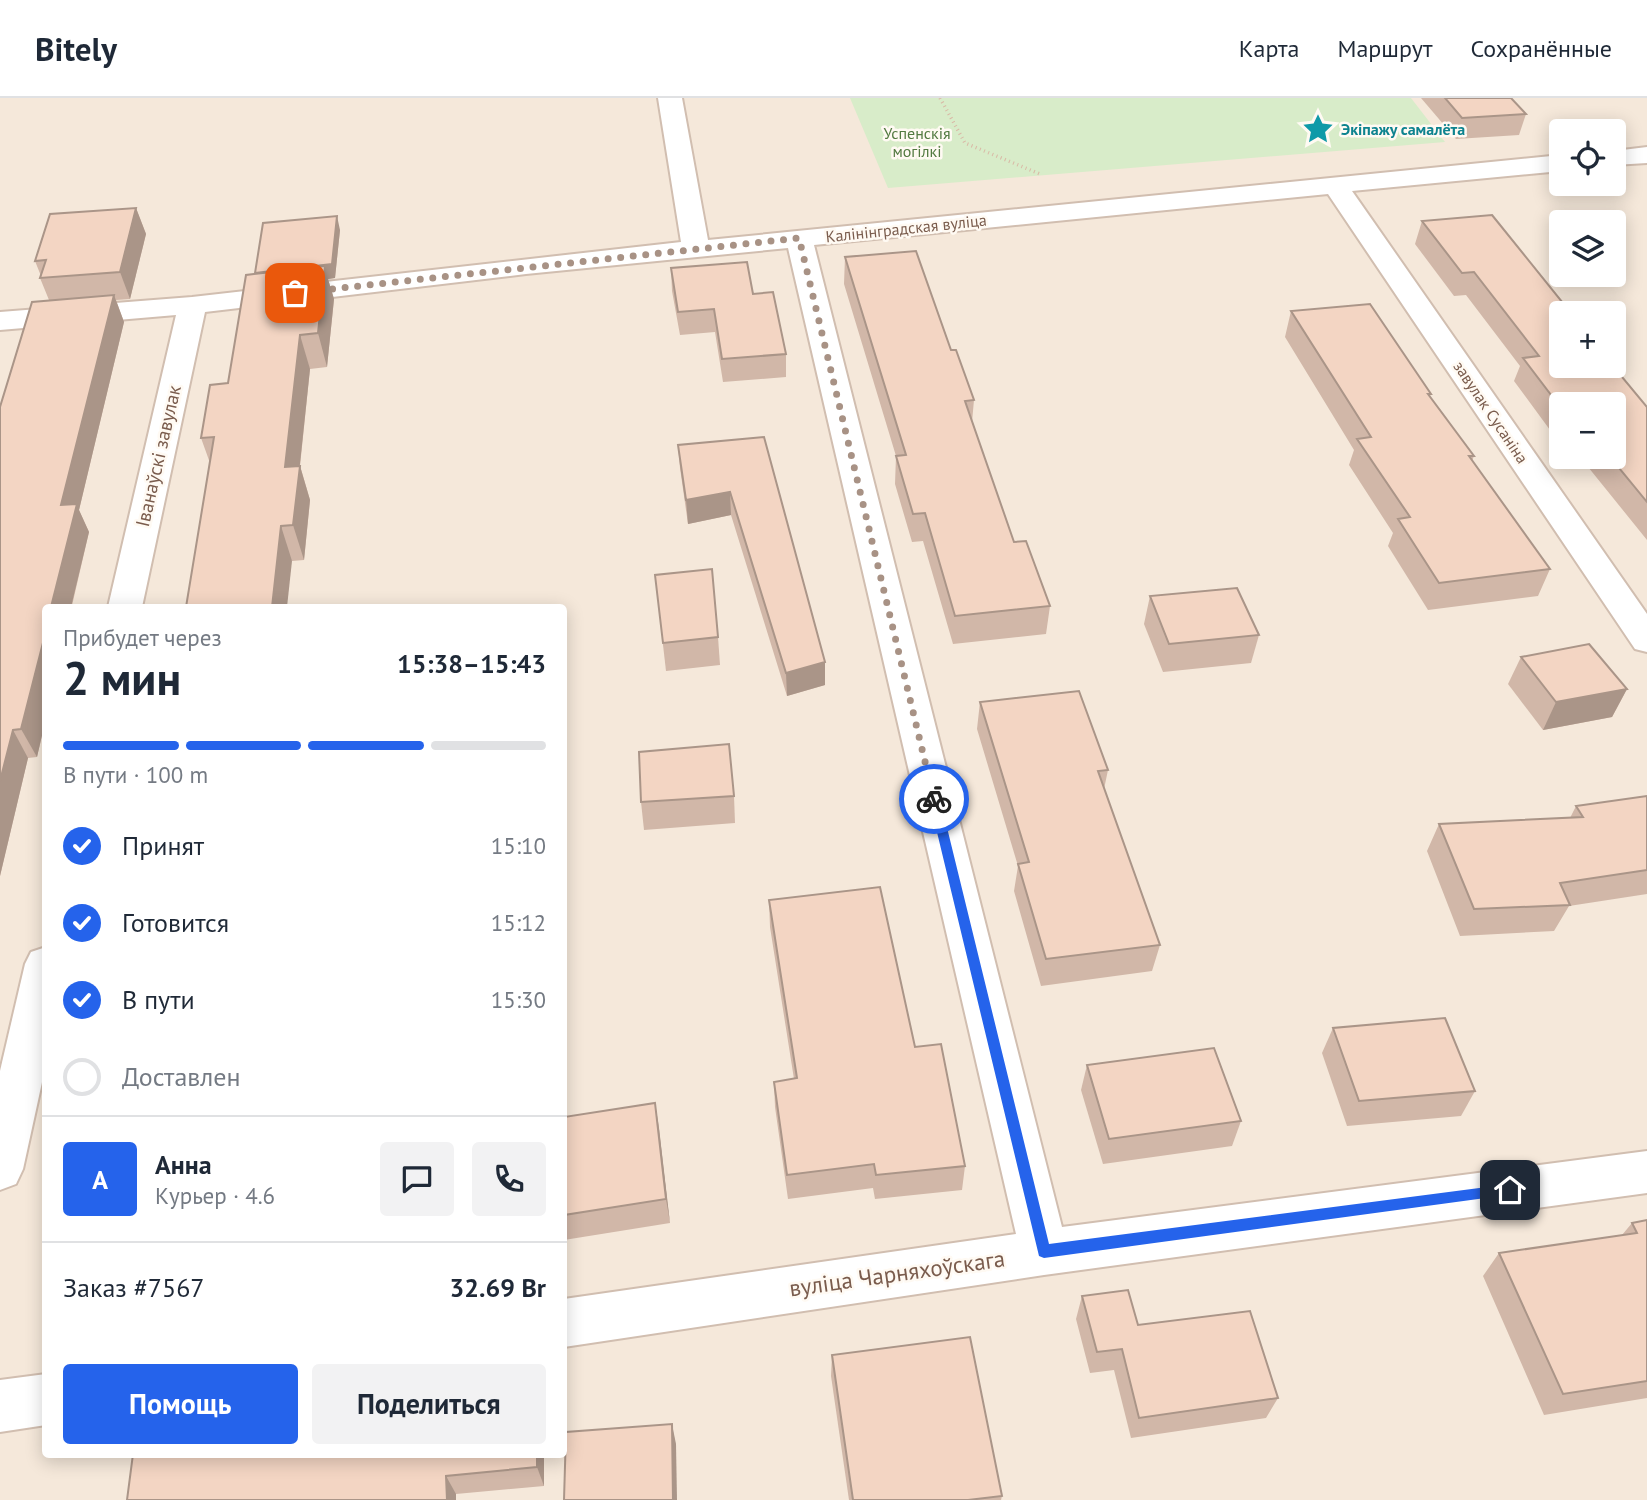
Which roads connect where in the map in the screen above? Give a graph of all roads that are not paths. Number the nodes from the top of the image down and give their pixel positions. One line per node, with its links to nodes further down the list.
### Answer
1 (670, 98): 7 (street)
2 (1647, 155): 3 (street)
3 (1626, 157)
4 (1549, 164): 5 (street, Калінінградская вуліца)
5 (1335, 185): 6 (street, Калінінградская вуліца); 11 (street, завулак Сусаніна)
6 (799, 238): 7 (street, Калінінградская вуліца); 15 (street)
7 (696, 249): 8 (street, Калінінградская вуліца)
8 (191, 305): 9 (street, Калінінградская вуліца); 10 (street, Іванаўскі завулак)
9 (0, 321)
10 (126, 604)
11 (1647, 640)
12 (42, 982): 13 (street)
13 (0, 1169)
14 (1647, 1172): 15 (street, вуліца Чарняхоўскага)
15 (1044, 1252): 16 (street, вуліца Чарняхоўскага)
16 (567, 1322)
17 (42, 1400): 18 (street)
18 (0, 1406)

